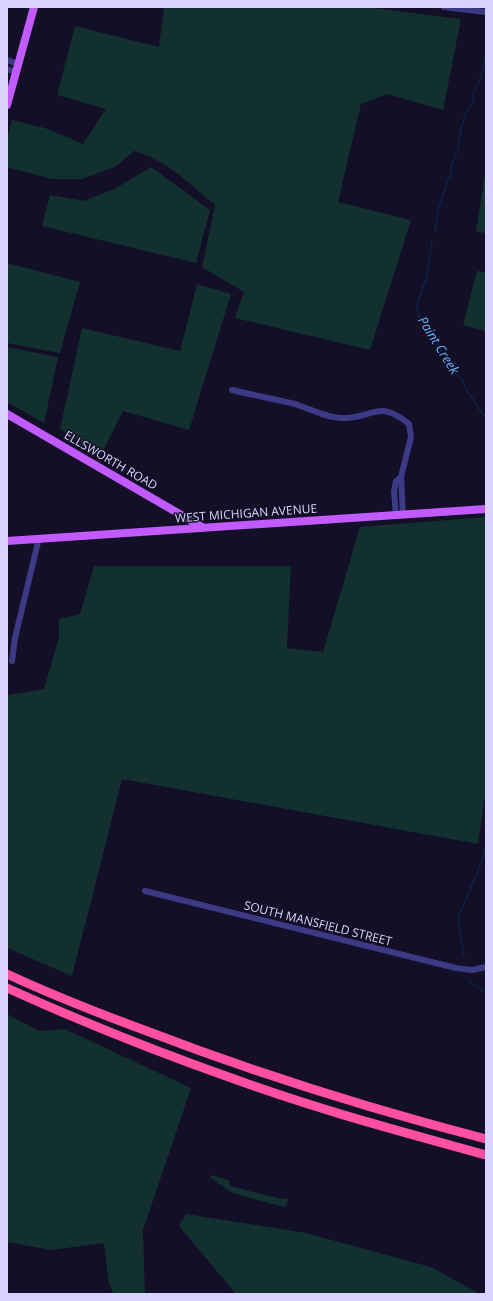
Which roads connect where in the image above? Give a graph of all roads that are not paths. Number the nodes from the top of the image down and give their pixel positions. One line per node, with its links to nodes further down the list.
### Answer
1 (34, 7): 5 (main road)
2 (444, 7): 3 (street)
3 (486, 12)
4 (7, 60): 5 (street)
5 (17, 68): 6 (street); 7 (main road)
6 (7, 69)
7 (7, 105)
8 (232, 390): 11 (street)
9 (7, 414): 12 (main road, ELLSWORTH ROAD)
10 (486, 509): 11 (main road, WEST MICHIGAN AVENUE)
11 (399, 515): 12 (main road, WEST MICHIGAN AVENUE)
12 (202, 527): 13 (main road, WEST MICHIGAN AVENUE)
13 (39, 538): 14 (main road, WEST MICHIGAN AVENUE); 15 (street)
14 (7, 541)
15 (12, 662)
16 (145, 891): 17 (street, SOUTH MANSFIELD STREET)
17 (486, 967)
18 (7, 974): 20 (highway)
19 (7, 988): 21 (highway)
20 (486, 1139)
21 (486, 1155)

